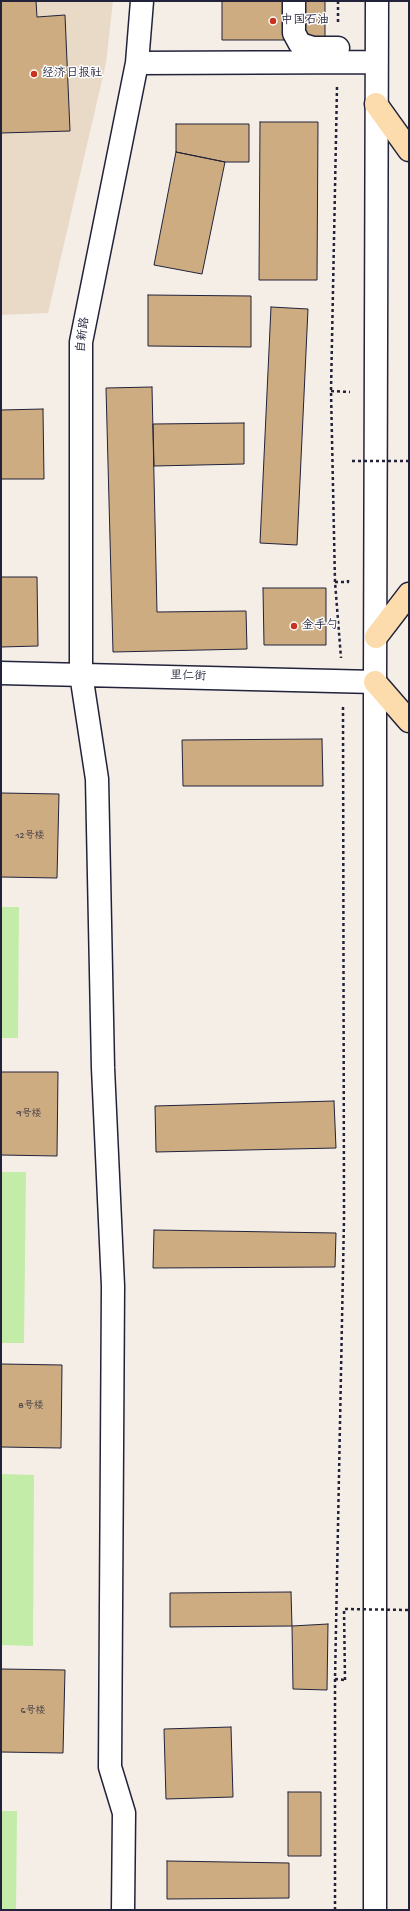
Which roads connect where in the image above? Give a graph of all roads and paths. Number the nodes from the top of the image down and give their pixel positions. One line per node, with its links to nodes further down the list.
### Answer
1 (142, 1): 7 (street, 自新路)
2 (294, 1): 5 (street)
3 (338, 1): 5 (path)
4 (377, 1): 6 (street)
5 (338, 55): 6 (street); 7 (street); 10 (path)
6 (377, 55): 8 (street)
7 (136, 63): 19 (street, 自新路)
8 (376, 104): 9 (main road); 17 (street)
9 (409, 150)
10 (331, 390): 11 (path); 14 (path)
11 (354, 392)
12 (352, 461): 13 (path, bridge)
13 (409, 461)
14 (335, 582): 15 (path); 20 (path)
15 (348, 582)
16 (409, 594): 17 (main road)
17 (376, 637): 21 (street)
18 (1, 673): 19 (street, 里仁街)
19 (81, 674): 20 (street, 里仁街); 25 (street, 自新路)
20 (343, 681): 21 (street, 里仁街); 24 (path)
21 (375, 682): 22 (main road); 27 (street)
22 (409, 721)
23 (409, 1610): 24 (path, bridge)
24 (335, 1679): 26 (path)
25 (123, 1910)
26 (335, 1910)
27 (375, 1910)

